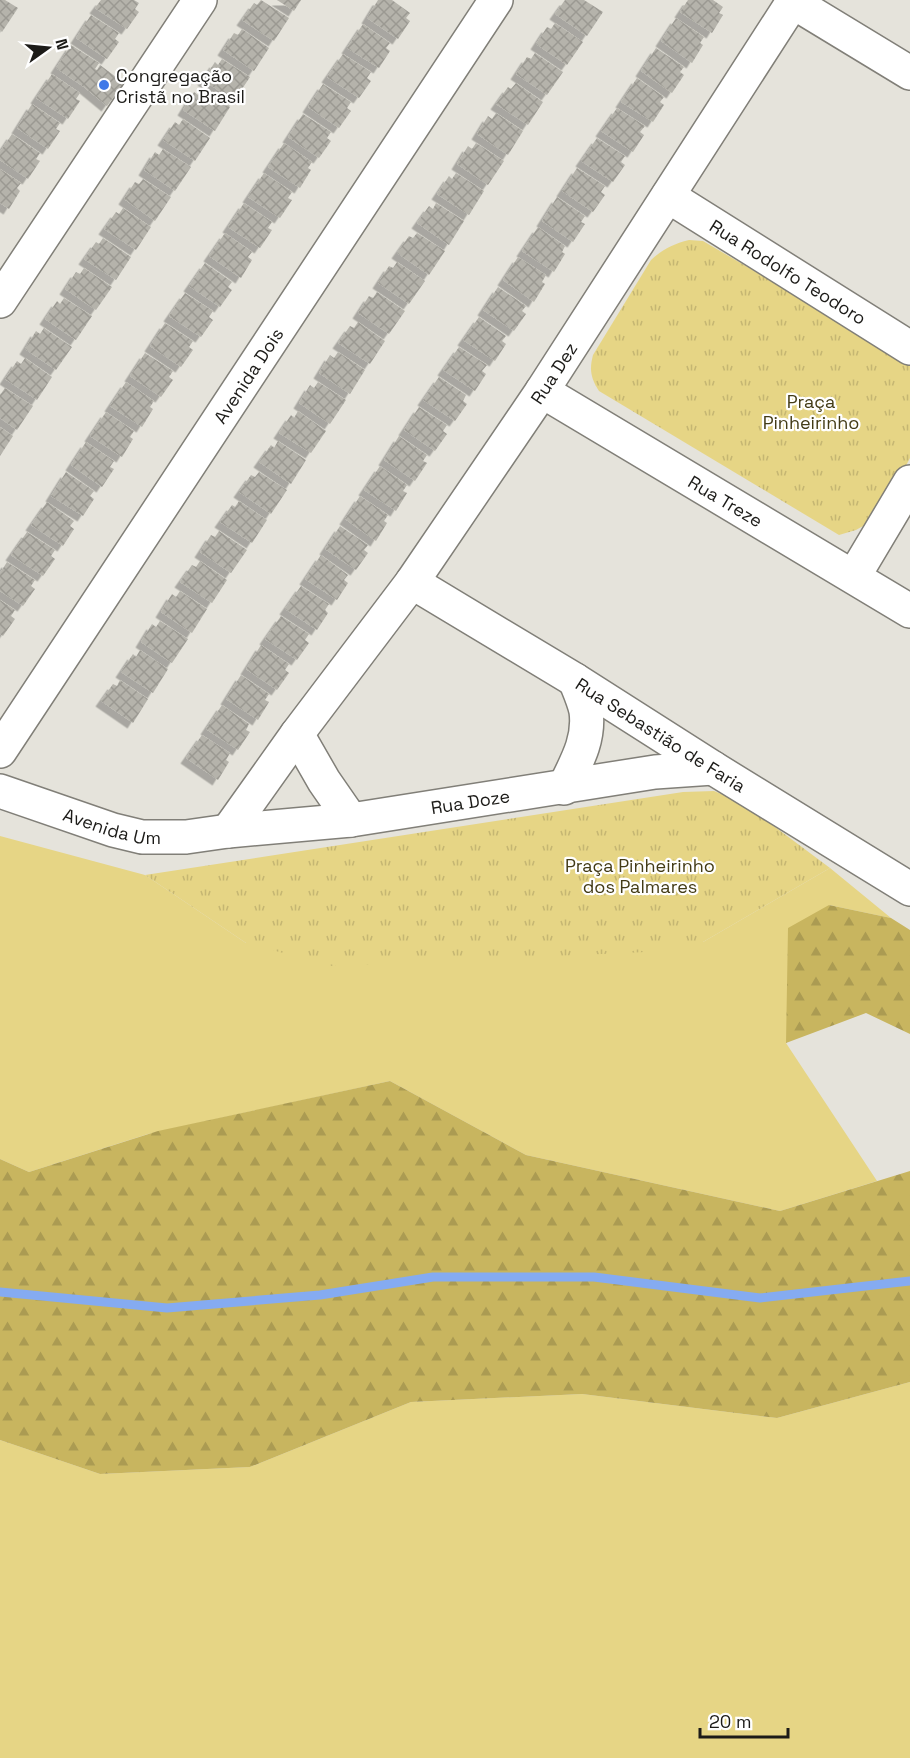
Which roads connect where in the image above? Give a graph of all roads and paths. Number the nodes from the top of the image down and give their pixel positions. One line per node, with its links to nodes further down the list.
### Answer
1 (200, 0): 6 (street)
2 (496, 0): 15 (street, Avenida Dois)
3 (794, 1): 4 (street); 5 (street, Rua Dez)
4 (910, 73)
5 (668, 196): 7 (street, Rua Rodolfo Teodoro); 8 (street, Rua Dez)
6 (0, 301)
7 (910, 348)
8 (542, 391): 10 (street, Rua Treze); 11 (street, Rua Dez)
9 (910, 482): 10 (street)
10 (854, 576): 12 (street, Rua Treze)
11 (412, 582): 13 (street, Rua Sebastião de Faria); 14 (street, Rua Dez)
12 (910, 611)
13 (575, 680): 16 (street, Rua Sebastião de Faria); 17 (street)
14 (297, 734): 19 (street); 20 (street, Rua Dez)
15 (0, 751)
16 (713, 768): 17 (street, Rua Doze); 21 (street, Rua Sebastião de Faria)
17 (564, 788): 19 (street, Rua Doze)
18 (0, 791): 20 (street, Avenida Um)
19 (351, 820): 20 (street, Rua Doze)
20 (228, 831)
21 (910, 889)

